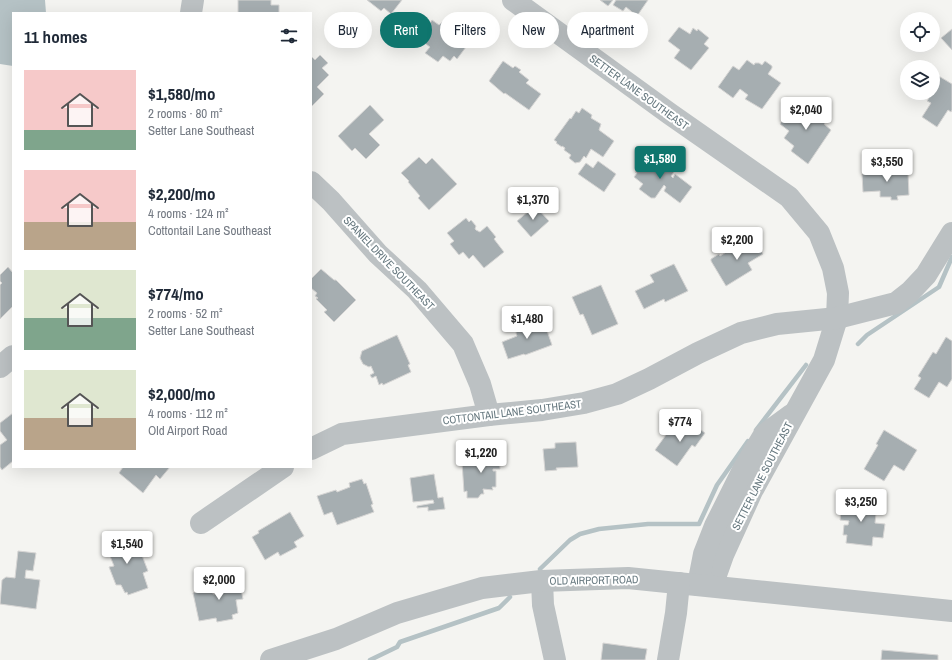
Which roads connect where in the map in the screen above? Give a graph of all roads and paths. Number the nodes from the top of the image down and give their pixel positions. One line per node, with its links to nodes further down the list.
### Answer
1 (193, 0): 3 (street)
2 (513, 0): 6 (street, SETTER LANE SOUTHEAST)
3 (191, 12)
4 (312, 183): 9 (street, SPANIEL DRIVE SOUTHEAST)
5 (952, 233): 6 (street, COTTONTAIL LANE SOUTHEAST)
6 (837, 318): 9 (street, COTTONTAIL LANE SOUTHEAST); 14 (street, SETTER LANE SOUTHEAST)
7 (12, 357): 8 (street)
8 (0, 367)
9 (489, 415): 10 (street, COTTONTAIL LANE SOUTHEAST)
10 (312, 449)
11 (283, 468): 12 (street)
12 (201, 523)
13 (542, 581): 14 (street, OLD AIRPORT ROAD); 16 (street, OLD AIRPORT ROAD); 17 (street)
14 (696, 585): 15 (street, OLD AIRPORT ROAD); 18 (street, SETTER LANE SOUTHEAST)
15 (952, 611)
16 (271, 660)
17 (555, 660)
18 (668, 660)

